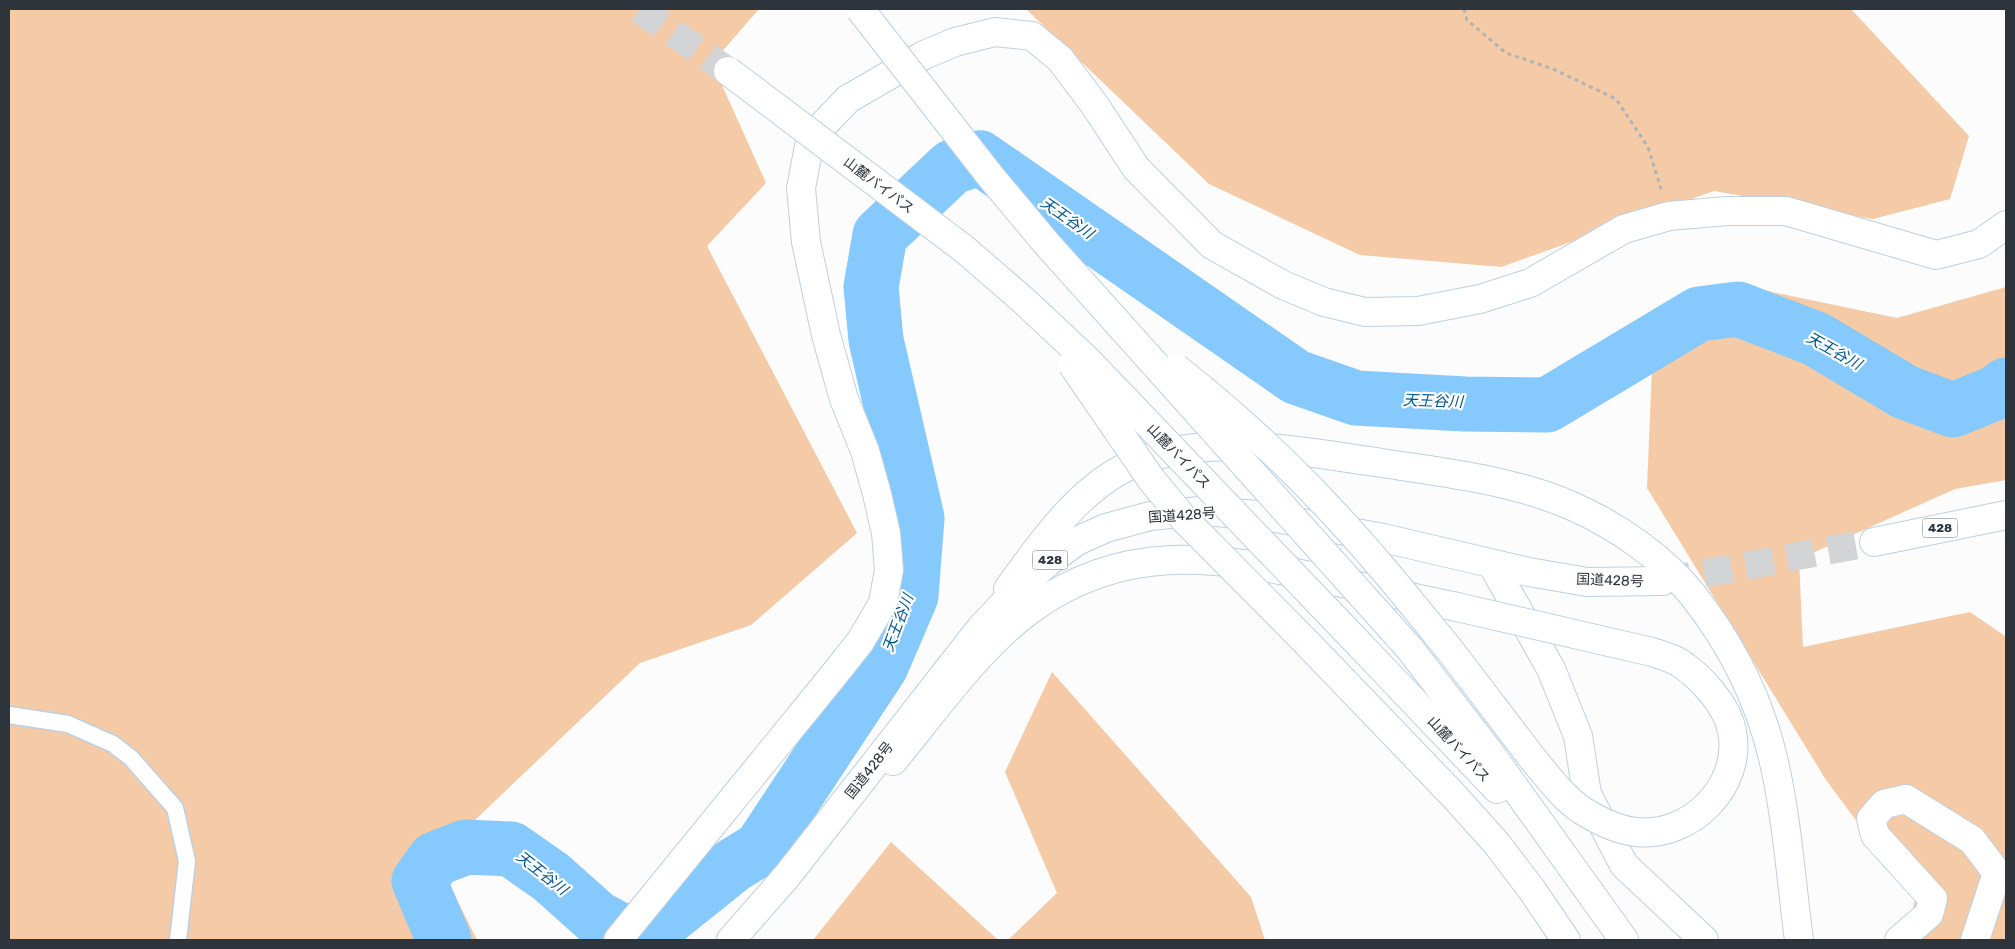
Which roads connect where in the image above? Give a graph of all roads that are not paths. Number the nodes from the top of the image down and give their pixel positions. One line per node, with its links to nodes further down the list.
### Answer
1 (860, 9): 5 (main road, 山麓バイパス, bridge)
2 (728, 71): 4 (main road, 山麓バイパス, bridge)
3 (2006, 225): 15 (main road)
4 (1023, 300): 13 (main road, 山麓バイパス, bridge); 17 (main road, bridge)
5 (1112, 317): 12 (main road, bridge); 13 (main road, 山麓バイパス, bridge)
6 (2006, 515): 7 (main road, 428)
7 (1874, 542)
8 (1492, 564): 9 (main road, 国道428号 / 428); 10 (main road, 国道428号 / 428); 19 (main road)
9 (1663, 581)
10 (980, 629): 12 (main road, 国道428号 / 428); 20 (main road)
11 (9, 715): 14 (lane)
12 (787, 876): 16 (main road, 国道428号 / 428)
13 (1604, 913): 18 (main road, 山麓バイパス)
14 (178, 940)
15 (618, 940)
16 (731, 940)
17 (1566, 940)
18 (1624, 940)
19 (1704, 940)
20 (1799, 940)
21 (1899, 940): 22 (main road)
22 (1975, 940)

